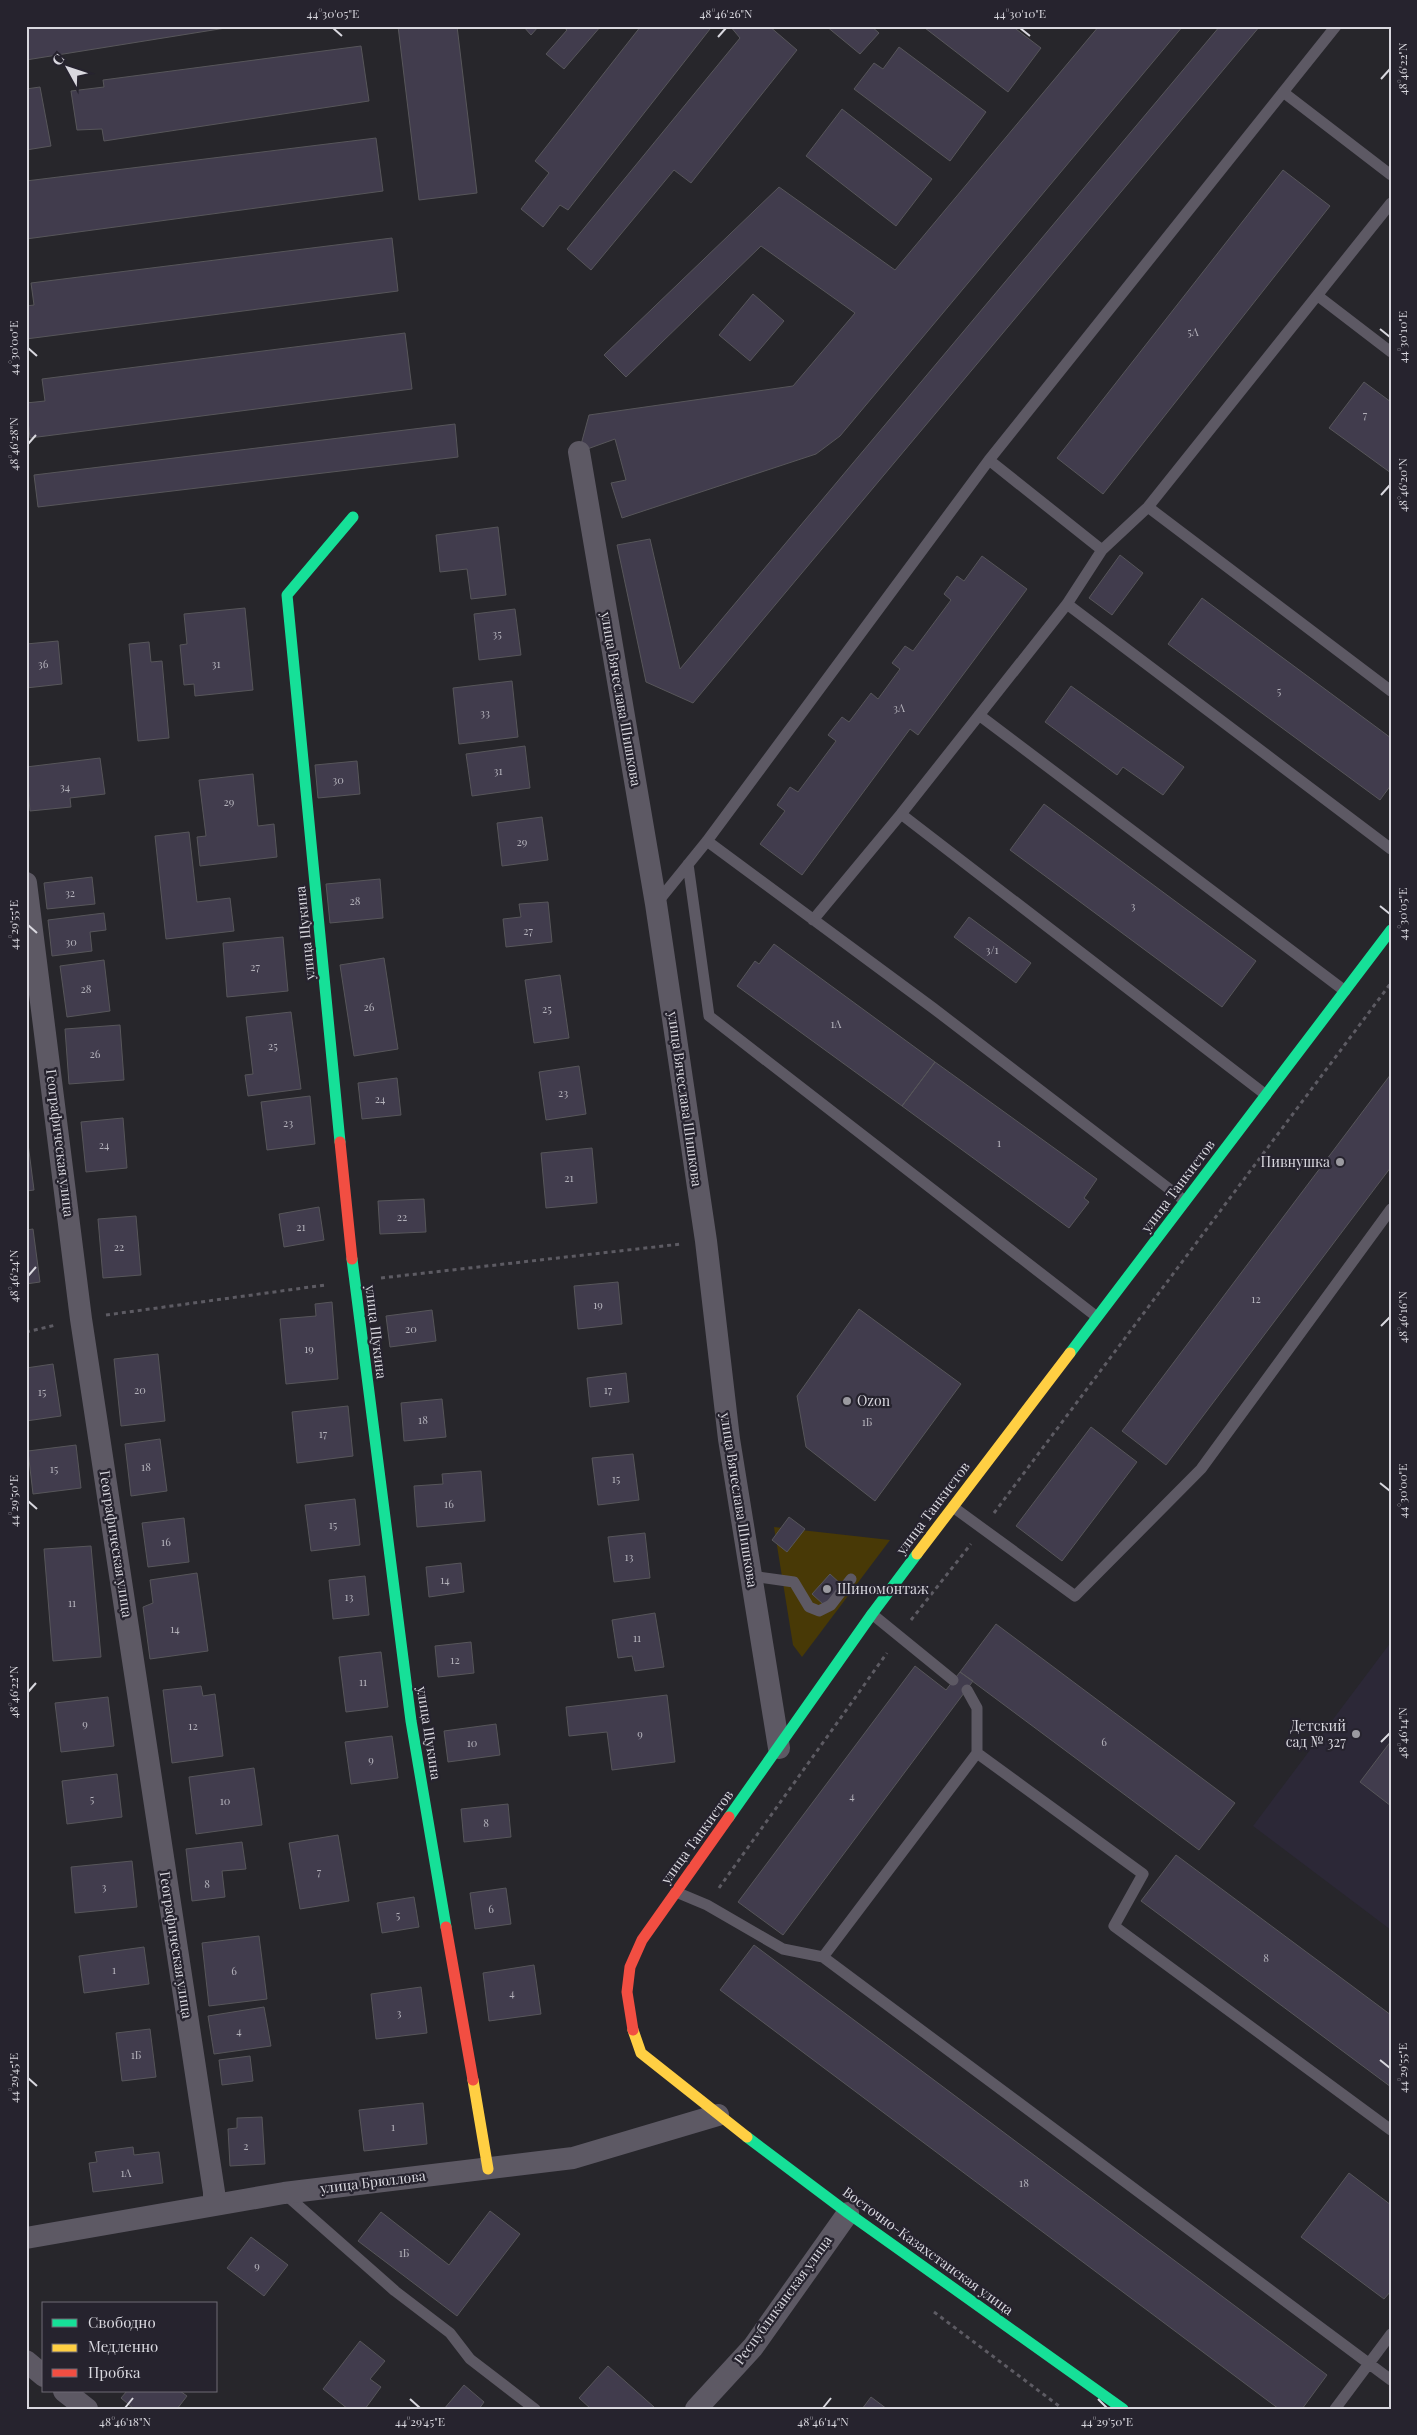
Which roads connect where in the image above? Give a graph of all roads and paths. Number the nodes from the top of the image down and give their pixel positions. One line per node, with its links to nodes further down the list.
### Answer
1 (1336, 26): 2 (lane)
2 (1283, 92): 3 (lane); 8 (lane)
3 (1391, 175)
4 (1391, 203): 5 (lane)
5 (1318, 296): 6 (lane); 9 (lane)
6 (1391, 352)
7 (579, 452): 20 (street, улица Вячеслава Шишкова)
8 (989, 460): 11 (lane); 16 (lane)
9 (1148, 507): 11 (lane); 13 (lane)
10 (353, 517): 44 (main road, улица Щукина)
11 (1102, 550): 12 (lane)
12 (1068, 604): 14 (lane); 17 (lane)
13 (1391, 691)
14 (979, 715): 15 (lane); 24 (lane)
15 (901, 814): 21 (lane); 25 (lane)
16 (707, 841): 18 (lane); 21 (lane)
17 (1391, 849)
18 (688, 864): 20 (lane); 28 (lane)
19 (26, 883): 46 (street, Географическая улица)
20 (656, 904): 31 (street, улица Вячеслава Шишкова)
21 (813, 920): 26 (lane)
22 (1391, 930): 24 (main road, улица Танкистов)
23 (1391, 983): 30 (path)
24 (1345, 991): 25 (main road, улица Танкистов)
25 (1266, 1095): 26 (main road, улица Танкистов)
26 (1185, 1201): 28 (main road, улица Танкистов)
27 (1391, 1209): 30 (lane)
28 (1097, 1317): 29 (main road, улица Танкистов)
29 (953, 1507): 30 (lane); 33 (main road, улица Танкистов)
30 (982, 1529): 34 (path)
31 (751, 1576): 32 (lane); 37 (street, улица Вячеслава Шишкова)
32 (851, 1579)
33 (872, 1614): 34 (lane); 37 (main road, улица Танкистов)
34 (900, 1635): 35 (lane); 40 (path)
35 (954, 1680)
36 (967, 1690): 38 (lane)
37 (779, 1748): 39 (main road, улица Танкистов)
38 (978, 1753): 41 (lane); 43 (lane)
39 (676, 1892): 40 (lane); 42 (main road, улица Танкистов)
40 (707, 1905): 41 (lane)
41 (823, 1957): 52 (lane)
42 (718, 2116): 44 (street, улица Брюллова); 47 (main road, Восточно-Казахстанская улица)
43 (1391, 2130)
44 (488, 2169): 45 (street, улица Брюллова)
45 (284, 2193): 46 (street, улица Брюллова); 57 (lane)
46 (214, 2204): 48 (street, улица Брюллова)
47 (848, 2213): 58 (street, Республиканская улица); 60 (main road, Восточно-Казахстанская улица)
48 (26, 2238)
49 (930, 2309): 59 (path)
50 (1391, 2334): 52 (lane)
51 (26, 2361): 53 (street)
52 (1368, 2364): 54 (lane); 61 (lane)
53 (42, 2374)
54 (1391, 2380)
55 (65, 2392): 56 (street)
56 (87, 2409)
57 (535, 2409)
58 (696, 2409)
59 (1064, 2409)
60 (1123, 2409)
61 (1335, 2409)

